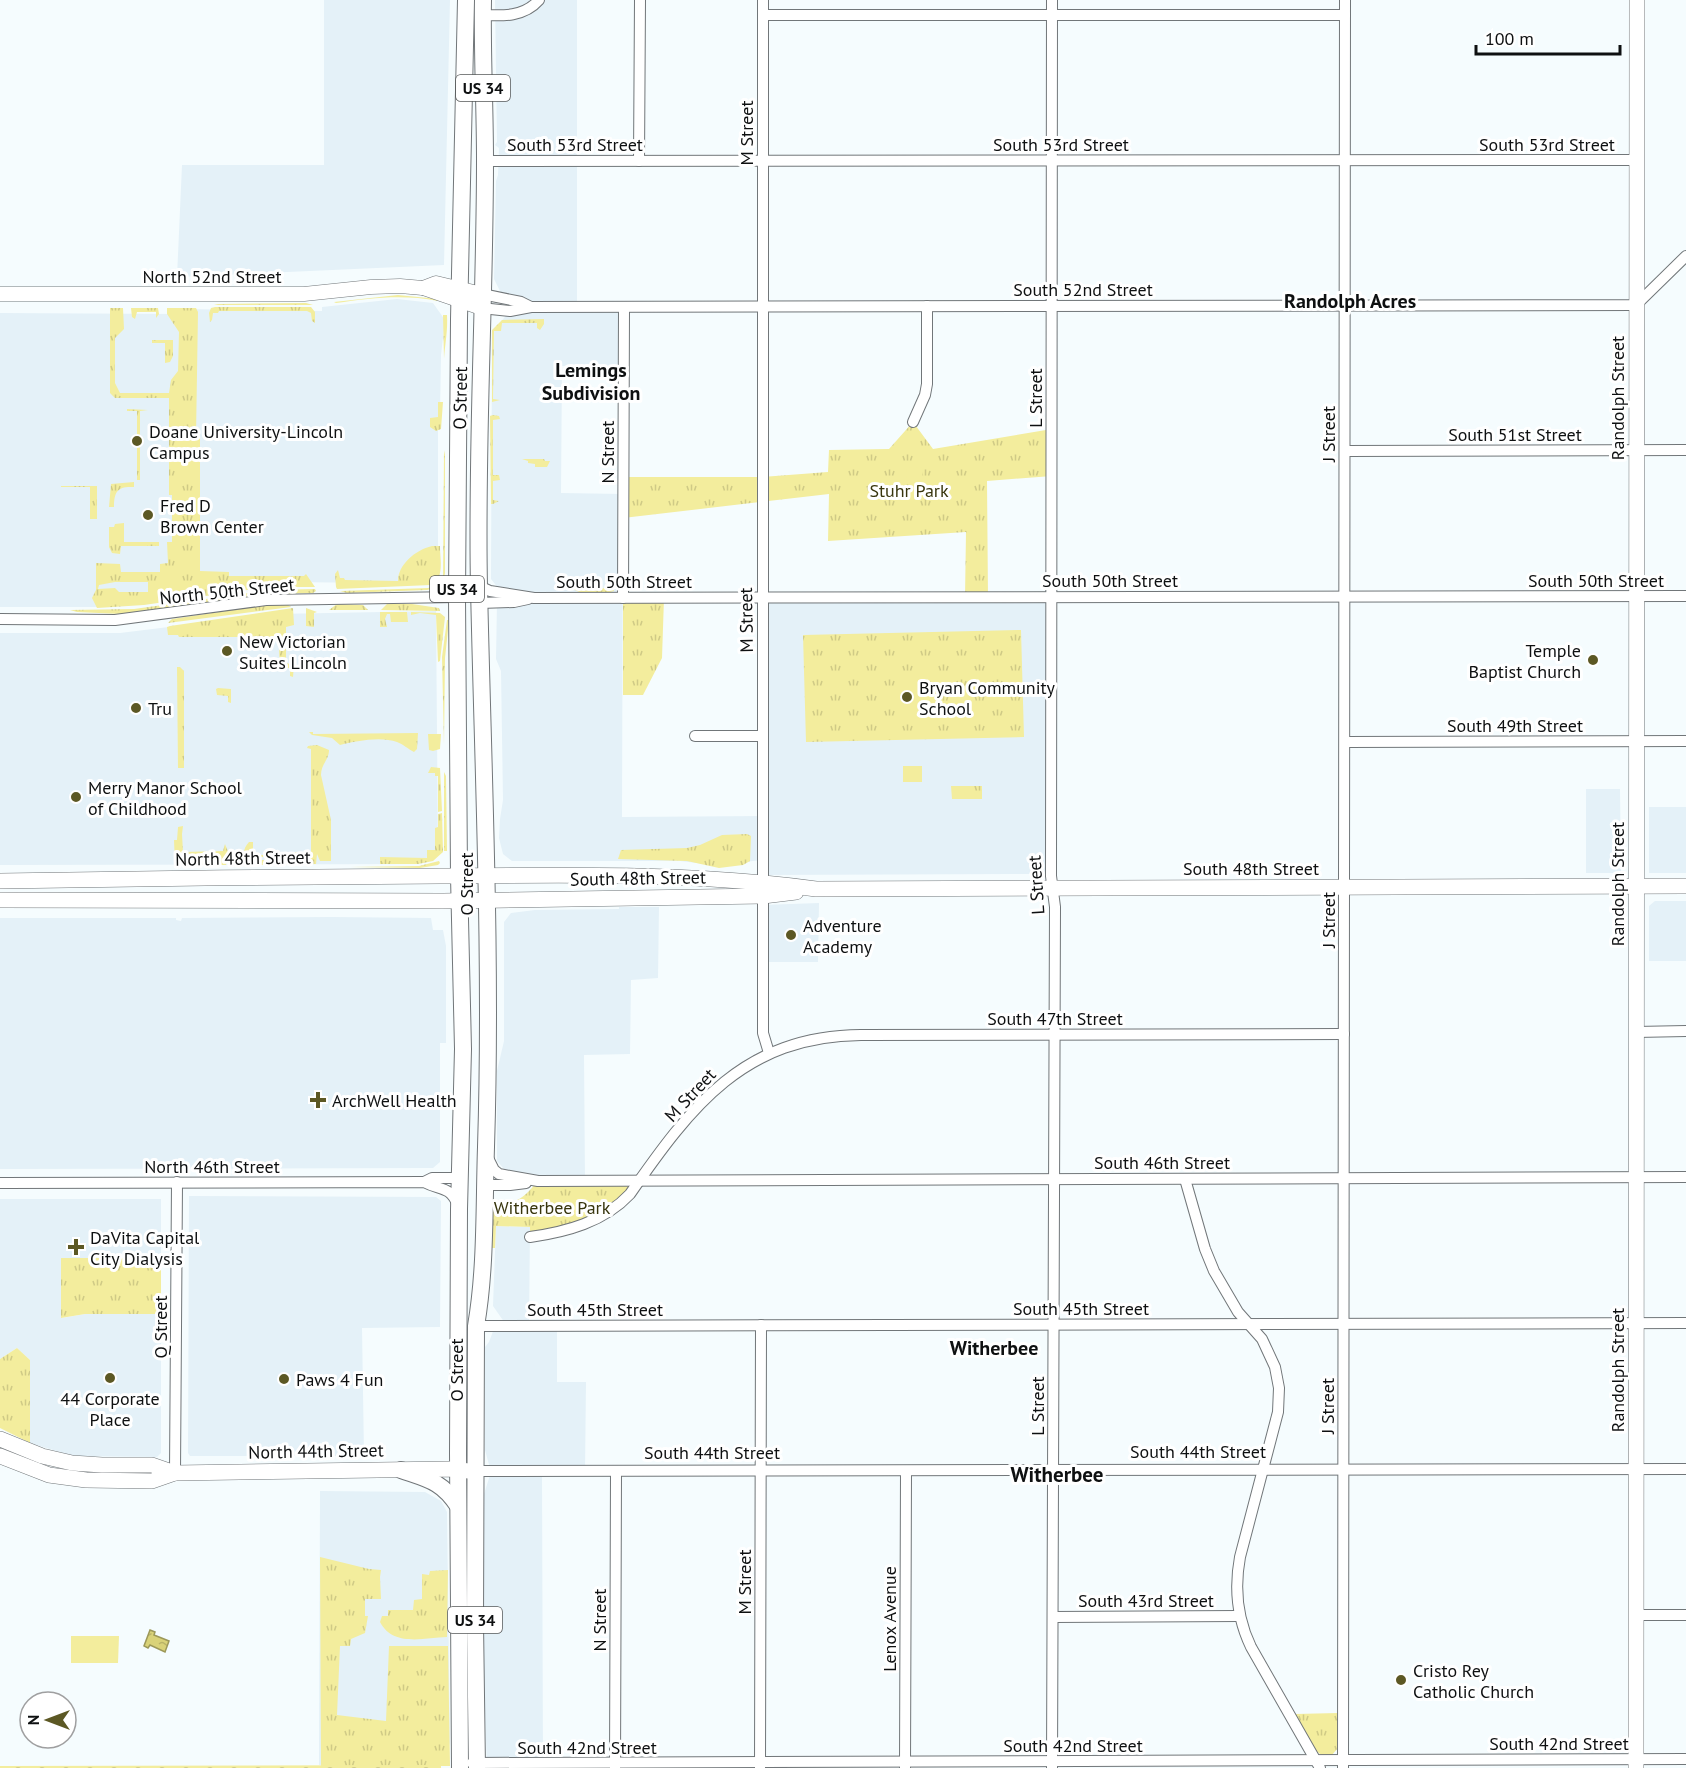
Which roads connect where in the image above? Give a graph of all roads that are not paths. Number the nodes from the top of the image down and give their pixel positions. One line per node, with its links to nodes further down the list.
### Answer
1 (466, 0): 20 (main road, O Street / US 34)
2 (539, 0): 8 (street)
3 (640, 0): 16 (street)
4 (763, 0): 9 (street, M Street)
5 (1052, 0): 10 (street, L Street)
6 (1345, 0): 11 (street, J Street)
7 (1637, 0): 14 (main road, Randolph Street)
8 (483, 8): 15 (main road, O Street / US 34)
9 (763, 15): 10 (street); 17 (street, M Street)
10 (1052, 15): 11 (street); 12 (street, L Street)
11 (1345, 15): 13 (street, J Street)
12 (1052, 160): 13 (street, South 53rd Street); 17 (street, South 53rd Street); 25 (street, L Street)
13 (1345, 160): 14 (street, South 53rd Street); 26 (street, J Street)
14 (1636, 160): 22 (main road, Randolph Street)
15 (485, 161): 16 (street, South 53rd Street); 21 (main road, O Street / US 34)
16 (639, 161): 17 (street, South 53rd Street)
17 (763, 161): 23 (street, M Street)
18 (1686, 256): 22 (street)
19 (0, 294): 20 (street, North 52nd Street)
20 (460, 295): 21 (street, North 52nd Street); 32 (main road, O Street / US 34)
21 (481, 301): 27 (street, South 52nd Street); 33 (main road, O Street / US 34)
22 (1636, 305): 26 (street, South 52nd Street); 29 (main road, Randolph Street)
23 (762, 306): 24 (street, South 52nd Street); 27 (street, South 52nd Street); 38 (street, M Street)
24 (927, 306): 25 (street, South 52nd Street); 28 (street)
25 (1052, 306): 26 (street, South 52nd Street); 39 (street, L Street)
26 (1345, 306): 31 (street, J Street)
27 (624, 307): 41 (street, N Street)
28 (913, 422)
29 (1636, 450): 30 (street, South 51st Street); 31 (street, South 51st Street); 35 (main road, Randolph Street)
30 (1686, 450)
31 (1345, 451): 34 (street, J Street)
32 (458, 480): 37 (main road, O Street / US 34); 42 (main road)
33 (479, 586): 40 (street, South 50th Street); 42 (main road, O Street / US 34)
34 (1345, 596): 35 (street, South 50th Street); 39 (street, South 50th Street); 49 (street, J Street)
35 (1636, 596): 36 (street, South 50th Street); 47 (main road, Randolph Street)
36 (1686, 596)
37 (457, 597): 43 (street, North 50th Street); 44 (main road); 50 (main road, O Street / US 34)
38 (763, 597): 39 (street, South 50th Street); 41 (street, South 50th Street); 46 (street, M Street)
39 (1051, 597): 56 (street, L Street)
40 (534, 598): 41 (street, South 50th Street); 42 (street, South 50th Street)
41 (623, 598)
42 (480, 603): 44 (main road, O Street / US 34)
43 (0, 619)
44 (484, 722): 51 (main road, O Street / US 34)
45 (695, 736): 46 (street)
46 (763, 736): 57 (street, M Street)
47 (1636, 741): 48 (street, South 49th Street); 49 (street, South 49th Street); 55 (main road, Randolph Street)
48 (1686, 741)
49 (1345, 742): 54 (street, J Street)
50 (459, 876): 51 (main road, North 48th Street); 52 (main road, North 48th Street); 60 (main road, O Street / US 34)
51 (486, 876): 57 (main road, South 48th Street); 59 (main road, O Street / US 34)
52 (0, 880)
53 (1686, 886): 55 (main road, South 48th Street)
54 (1344, 887): 55 (main road, South 48th Street); 56 (main road, South 48th Street); 64 (street, J Street)
55 (1636, 887): 62 (main road, Randolph Street)
56 (1052, 888): 57 (main road, South 48th Street); 63 (street, L Street)
57 (763, 889): 59 (main road, South 48th Street); 65 (street, M Street)
58 (0, 900): 60 (main road)
59 (486, 900): 60 (main road, South 48th Street); 67 (main road, O Street / US 34)
60 (460, 901): 66 (main road, O Street / US 34)
61 (1686, 1031): 62 (street)
62 (1636, 1032): 71 (main road, Randolph Street)
63 (1055, 1034): 64 (street, South 47th Street); 65 (street, South 47th Street); 72 (street, L Street)
64 (1344, 1034): 70 (street, J Street)
65 (769, 1053): 75 (street, M Street)
66 (463, 1088): 69 (main road, O Street / US 34); 79 (main road)
67 (486, 1152): 74 (street, South 46th Street); 79 (main road, O Street / US 34)
68 (1686, 1177): 71 (street, South 46th Street)
69 (461, 1178): 77 (street, North 46th Street); 80 (main road, O Street / US 34); 88 (main road)
70 (1344, 1178): 71 (street, South 46th Street); 73 (street, South 46th Street); 86 (street, J Street)
71 (1636, 1178): 82 (main road, Randolph Street)
72 (1055, 1179): 73 (street, South 46th Street); 75 (street, South 46th Street); 84 (street, L Street)
73 (1185, 1179): 85 (street)
74 (538, 1181): 75 (street, South 46th Street); 79 (street, South 46th Street)
75 (639, 1181): 81 (street)
76 (177, 1182): 77 (street, North 46th Street); 78 (street, North 46th Street); 102 (street, Q Street)
77 (424, 1182): 80 (street, North 46th Street)
78 (0, 1183)
79 (485, 1185): 88 (main road, O Street / US 34)
80 (459, 1209): 95 (main road, O Street / US 34)
81 (530, 1237)
82 (1636, 1323): 83 (street, South 45th Street); 86 (street, South 45th Street); 92 (main road, Randolph Street)
83 (1686, 1323)
84 (1054, 1324): 85 (street, South 45th Street); 87 (street, South 45th Street); 96 (street, L Street)
85 (1248, 1324): 86 (street, South 45th Street); 97 (street)
86 (1344, 1324): 91 (street, J Street)
87 (761, 1325): 88 (street, South 45th Street); 101 (street, M Street)
88 (476, 1326): 98 (main road, O Street / US 34)
89 (0, 1439): 102 (main road, North 44th Street)
90 (0, 1456): 102 (main road, North 44th Street)
91 (1344, 1469): 92 (street, South 44th Street); 97 (street, South 44th Street); 110 (street, J Street)
92 (1636, 1469): 93 (street, South 44th Street); 105 (main road, Randolph Street)
93 (1686, 1469)
94 (401, 1470): 95 (main road, North 44th Street); 102 (main road, North 44th Street); 103 (main road)
95 (458, 1470): 98 (main road, South 44th Street); 103 (main road, O Street / US 34)
96 (1054, 1470): 97 (street, South 44th Street); 99 (street, South 44th Street); 107 (street, L Street)
97 (1263, 1470): 106 (street)
98 (476, 1471): 100 (street, South 44th Street); 117 (main road, O Street / US 34)
99 (906, 1471): 101 (street, South 44th Street); 114 (street, Lenox Avenue)
100 (616, 1472): 101 (street, South 44th Street); 112 (street, N Street)
101 (761, 1472): 113 (street, M Street)
102 (175, 1473)
103 (458, 1506): 116 (main road, O Street / US 34)
104 (1686, 1614): 105 (street)
105 (1636, 1615): 111 (main road, Randolph Street)
106 (1239, 1616): 107 (street, South 43rd Street); 109 (street)
107 (1053, 1617): 115 (street, L Street)
108 (1686, 1759): 111 (street, South 42nd Street)
109 (1317, 1764): 110 (street, South 42nd Street); 115 (street, South 42nd Street)
110 (1343, 1764): 111 (street, South 42nd Street)
111 (1636, 1764)
112 (615, 1765): 113 (street, South 42nd Street); 117 (street, South 42nd Street)
113 (760, 1765): 114 (street, South 42nd Street)
114 (906, 1765): 115 (street, South 42nd Street)
115 (1052, 1765)
116 (460, 1766): 117 (street, South 42nd Street)
117 (477, 1766)

